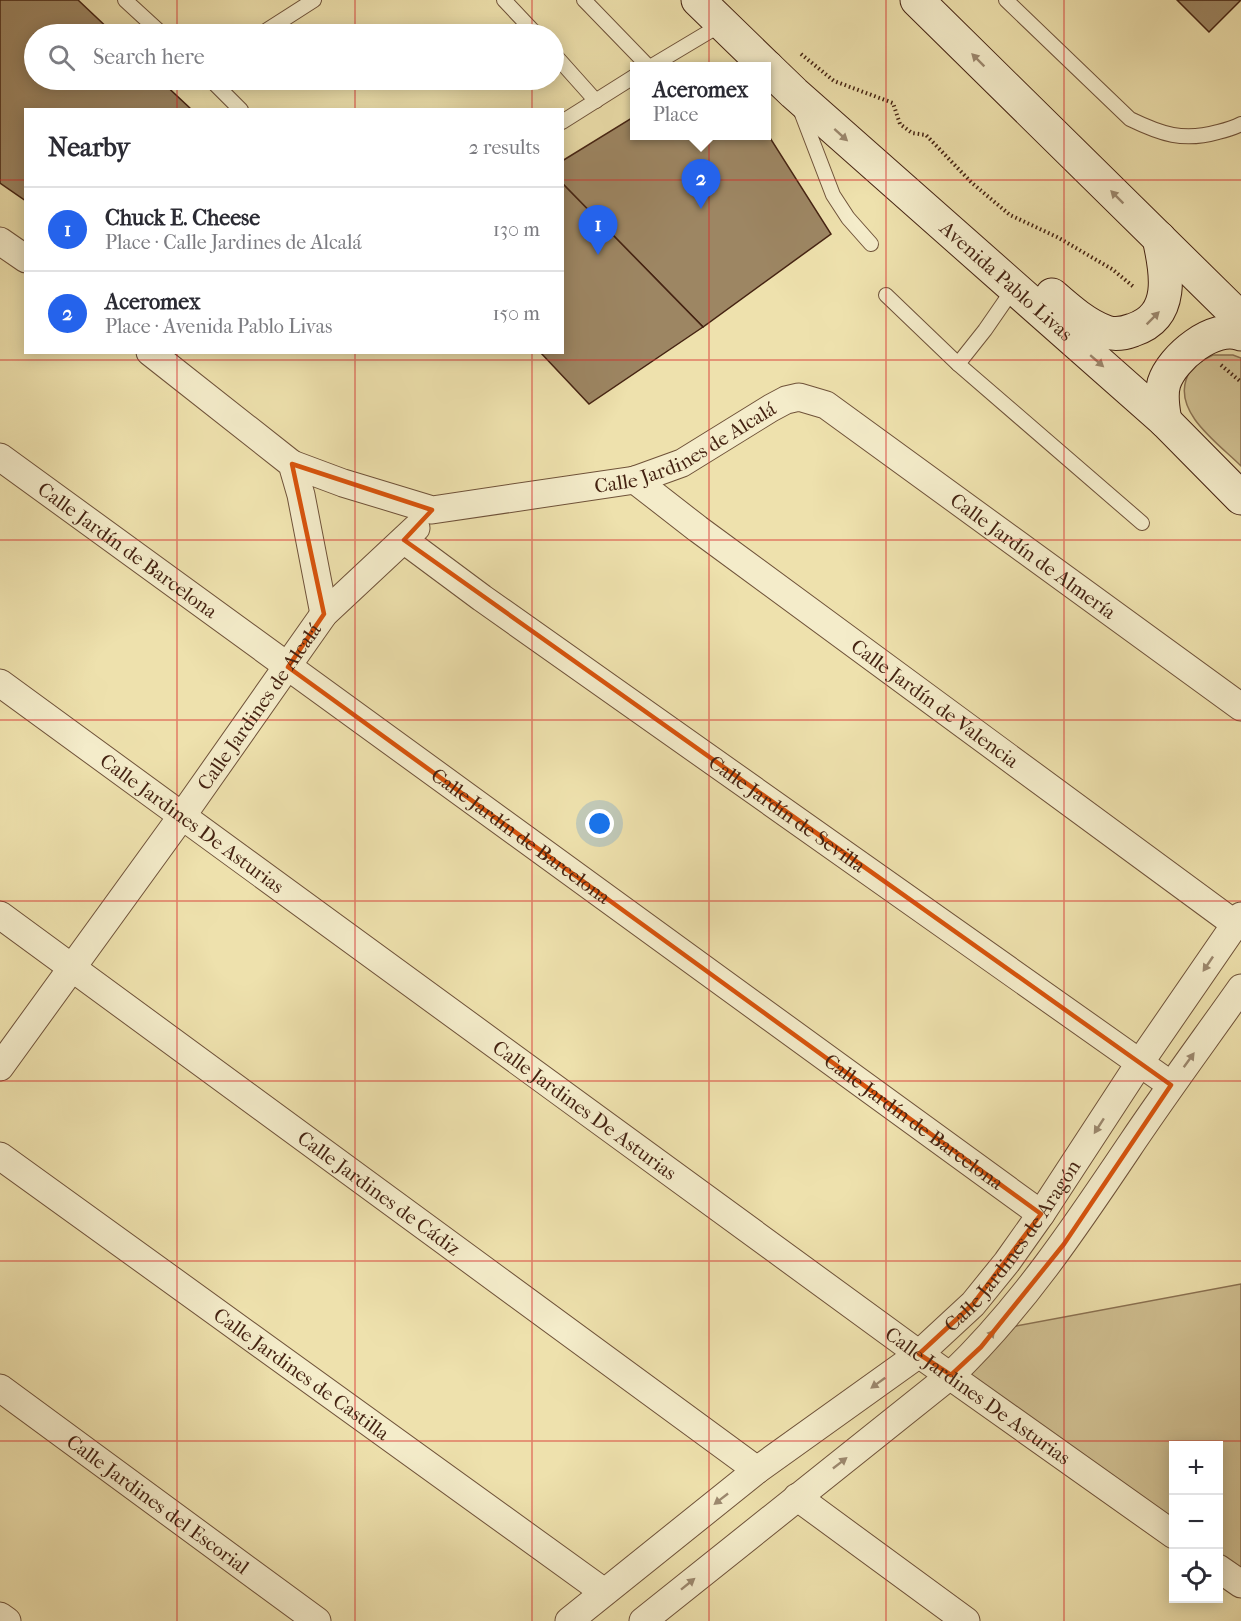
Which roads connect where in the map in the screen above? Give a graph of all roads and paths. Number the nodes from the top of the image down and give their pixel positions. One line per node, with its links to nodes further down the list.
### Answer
1 (125, 0): 8 (lane)
2 (314, 0): 9 (lane)
3 (504, 0): 10 (lane)
4 (584, 0): 13 (lane)
5 (698, 0): 11 (main road, Avenida Pablo Livas)
6 (917, 0): 26 (main road, one-way to 6)
7 (1006, 0): 24 (lane)
8 (151, 24)
9 (277, 24)
10 (527, 24)
11 (722, 24): 14 (lane); 15 (main road, Avenida Pablo Livas)
12 (800, 53): 32 (path)
13 (645, 62)
14 (656, 62)
15 (762, 62)
16 (564, 65): 21 (lane)
17 (771, 71): 20 (main road, Avenida Pablo Livas)
18 (630, 79): 21 (lane)
19 (221, 90): 22 (lane)
20 (794, 93): 25 (main road, Avenida Pablo Livas, one-way to 25); 28 (lane)
21 (596, 101): 23 (lane)
22 (239, 108)
23 (564, 121)
24 (1241, 124)
25 (896, 183): 30 (main road, Avenida Pablo Livas); 32 (main road, one-way to 32)
26 (1159, 238): 32 (main road); 33 (main road)
27 (0, 241): 29 (street)
28 (871, 244)
29 (24, 258)
30 (1014, 288): 37 (lane); 40 (main road, Avenida Pablo Livas, one-way to 40)
31 (886, 295): 37 (lane)
32 (1161, 310)
33 (1241, 319)
34 (1241, 334): 35 (main road)
35 (1195, 344): 38 (path); 40 (main road)
36 (153, 354): 42 (street)
37 (958, 364): 46 (lane)
38 (1241, 382)
39 (826, 405): 43 (street, Calle Jardines de Alcalá); 51 (street, Calle Jardín de Almería)
40 (1165, 421): 44 (main road, Avenida Pablo Livas)
41 (0, 458): 49 (street, Calle Jardín de Barcelona)
42 (292, 464): 45 (street, Calle Jardines de Alcalá); 48 (street)
43 (635, 480): 45 (street, Calle Jardines de Alcalá); 54 (street, Calle Jardín de Valencia)
44 (1241, 498)
45 (432, 510): 47 (street, Calle Jardines de Alcalá)
46 (1142, 523)
47 (404, 540): 48 (street, Calle Jardines de Alcalá); 57 (street, Calle Jardín de Sevilla)
48 (324, 614): 49 (street, Calle Jardines de Alcalá)
49 (288, 667): 52 (street, Calle Jardines de Alcalá); 61 (street, Calle Jardín de Barcelona)
50 (0, 682): 52 (street, Calle Jardines De Asturias)
51 (1241, 707)
52 (182, 816): 55 (street, Calle Jardines de Alcalá); 62 (street, Calle Jardines De Asturias)
53 (0, 915): 55 (street, Calle Jardines de Cádiz)
54 (1238, 920): 57 (street, Calle Jardines de Aragón, one-way to 57)
55 (73, 968): 58 (street, Calle Jardines de Alcalá); 65 (street, Calle Jardines de Cádiz)
56 (1241, 988): 59 (street, Calle Jardines de Aragón, one-way to 56)
57 (1139, 1064): 59 (street, Calle Jardín de Sevilla); 61 (street, Calle Jardines de Aragón, one-way to 61)
58 (0, 1067)
59 (1171, 1085): 63 (street, Calle Jardines de Aragón, one-way to 59)
60 (0, 1156): 70 (street, Calle Jardines de Castilla)
61 (1041, 1214): 62 (street, Calle Jardines de Aragón)
62 (919, 1354): 63 (street, Calle Jardines De Asturias); 65 (street, Calle Jardines de Aragón, one-way to 65)
63 (951, 1375): 66 (street, Calle Jardines de Aragón, one-way to 63); 67 (street, Calle Jardines De Asturias)
64 (0, 1388): 73 (street, Calle Jardines del Escorial)
65 (757, 1470): 70 (street, Calle Jardines de Aragón, one-way to 70)
66 (797, 1497): 75 (street, Calle Jardines de Aragón, one-way to 66); 76 (street)
67 (1169, 1532)
68 (1223, 1571): 69 (street)
69 (1241, 1584)
70 (604, 1592): 74 (street, Calle Jardines de Aragón)
71 (0, 1616): 72 (street)
72 (7, 1621)
73 (317, 1621)
74 (569, 1621)
75 (642, 1621)
76 (966, 1621)

